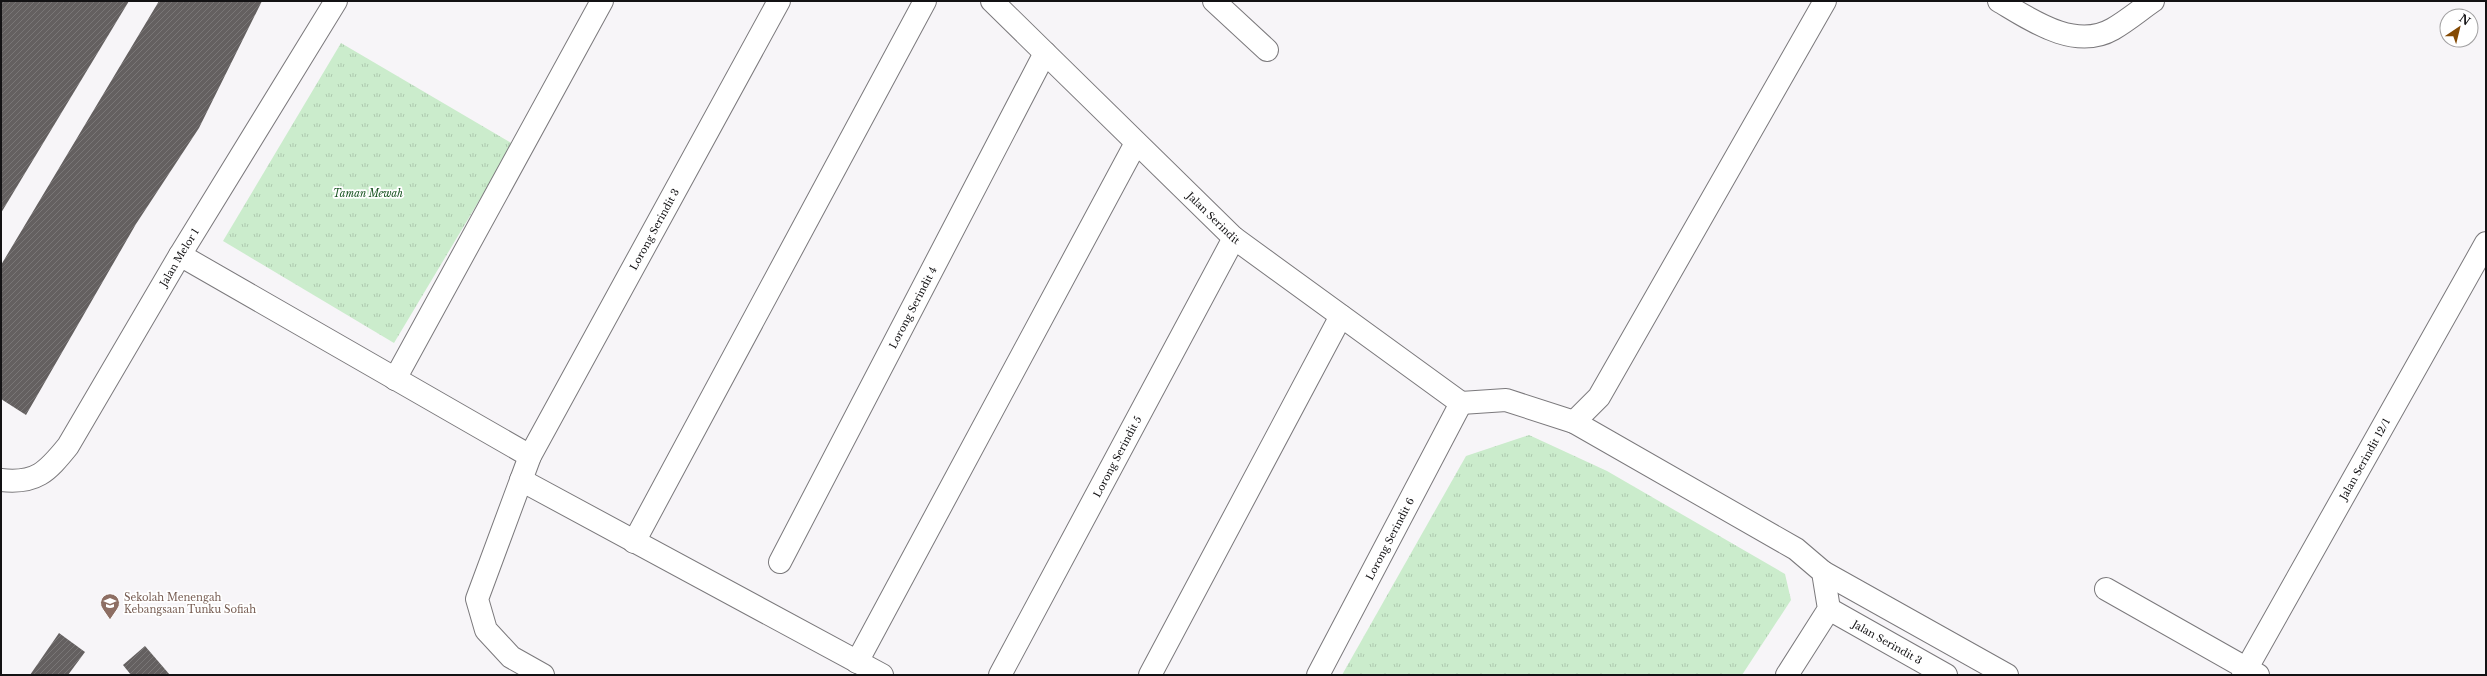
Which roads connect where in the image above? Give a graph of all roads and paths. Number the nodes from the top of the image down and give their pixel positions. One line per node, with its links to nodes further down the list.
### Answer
1 (336, 1): 15 (street, Jalan Melor 1)
2 (602, 1): 17 (street)
3 (778, 1): 20 (street, Lorong Serindit 3)
4 (925, 1): 23 (street)
5 (992, 1): 11 (street, Jalan Serindit)
6 (1214, 1): 10 (street)
7 (1825, 1): 19 (street)
8 (1999, 1): 9 (street)
9 (2153, 1)
10 (1267, 50)
11 (1045, 54): 12 (street, Jalan Serindit); 24 (street, Lorong Serindit 4)
12 (1136, 143): 13 (street, Jalan Serindit); 28 (street)
13 (1234, 238): 16 (street, Jalan Serindit); 32 (street, Lorong Serindit 5)
14 (2486, 244): 29 (street, Jalan Serindit 12/1)
15 (180, 255): 17 (street); 21 (street, Jalan Melor 1)
16 (1341, 316): 18 (street, Jalan Serindit); 33 (street)
17 (395, 379): 20 (street)
18 (1461, 403): 19 (street); 34 (street, Lorong Serindit 6)
19 (1574, 422): 25 (street)
20 (530, 456): 22 (street, Lorong Serindit 3)
21 (1, 480)
22 (521, 480): 23 (street); 30 (street, Lorong Serindit 3)
23 (634, 542): 28 (street)
24 (780, 562)
25 (1823, 572): 27 (street); 37 (street)
26 (2106, 589): 29 (street)
27 (1829, 609): 35 (street); 36 (street, Jalan Serindit 3)
28 (858, 662): 31 (street)
29 (2249, 673)
30 (543, 675)
31 (882, 675)
32 (1000, 675)
33 (1150, 675)
34 (1318, 675)
35 (1787, 675)
36 (1946, 675)
37 (2008, 675)

